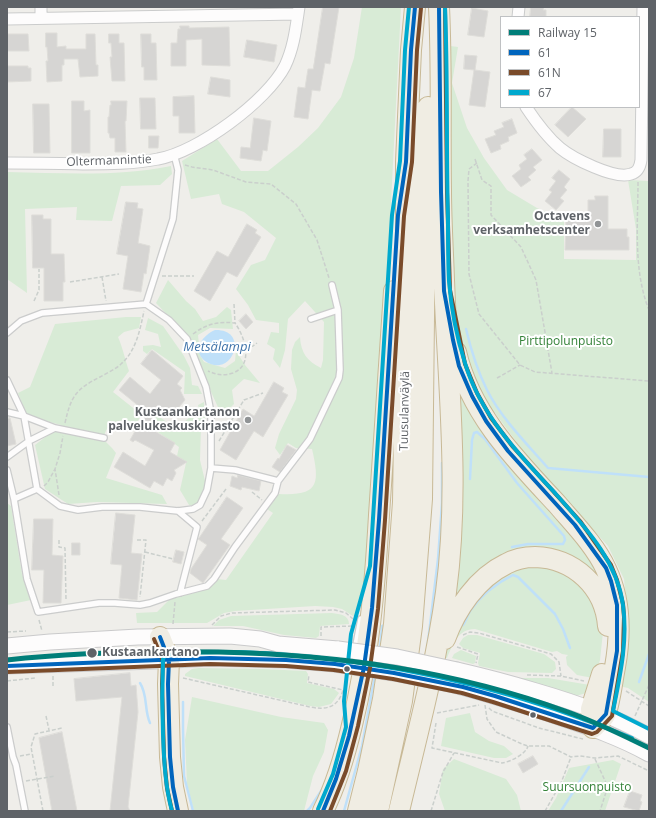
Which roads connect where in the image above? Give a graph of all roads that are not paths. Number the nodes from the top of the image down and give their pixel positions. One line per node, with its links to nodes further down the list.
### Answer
1 (41, 7): 6 (street)
2 (415, 7): 10 (highway, Tuusulanväylä)
3 (438, 7): 13 (highway); 48 (highway, Tuusulanväylä)
4 (643, 7): 8 (street)
5 (298, 10): 6 (street); 9 (street, Oltermannintie)
6 (41, 18): 7 (street)
7 (7, 19)
8 (527, 108)
9 (175, 158): 11 (street, Oltermannintie); 14 (lane)
10 (406, 162): 43 (highway); 47 (highway, Tuusulanväylä)
11 (7, 163)
12 (332, 285): 15 (lane)
13 (444, 291): 36 (highway); 37 (highway)
14 (146, 304): 17 (lane); 25 (lane)
15 (338, 310): 16 (lane); 27 (lane)
16 (311, 318)
17 (7, 332)
18 (7, 380): 20 (lane)
19 (7, 412): 20 (lane)
20 (24, 416): 21 (lane); 23 (lane)
21 (55, 428): 22 (lane); 23 (lane)
22 (104, 438)
23 (29, 441): 24 (lane); 28 (lane)
24 (7, 456)
25 (211, 468): 27 (lane); 30 (lane)
26 (7, 470): 29 (lane)
27 (278, 481): 31 (lane)
28 (37, 489): 29 (lane); 30 (lane)
29 (14, 499): 31 (lane)
30 (178, 511): 31 (lane)
31 (178, 594)
32 (167, 632): 33 (main road); 34 (highway); 37 (main road, bridge)
33 (7, 646)
34 (162, 661): 35 (main road); 37 (main road, bridge); 45 (highway); 46 (highway)
35 (7, 666)
36 (432, 670): 37 (highway); 38 (highway)
37 (594, 723): 40 (main road); 42 (main road)
38 (419, 724): 41 (lane); 49 (highway)
39 (7, 727): 44 (lane)
40 (649, 736)
41 (419, 754)
42 (649, 754)
43 (327, 806)
44 (25, 811)
45 (166, 811)
46 (178, 811)
47 (358, 811)
48 (378, 811)
49 (399, 811)

